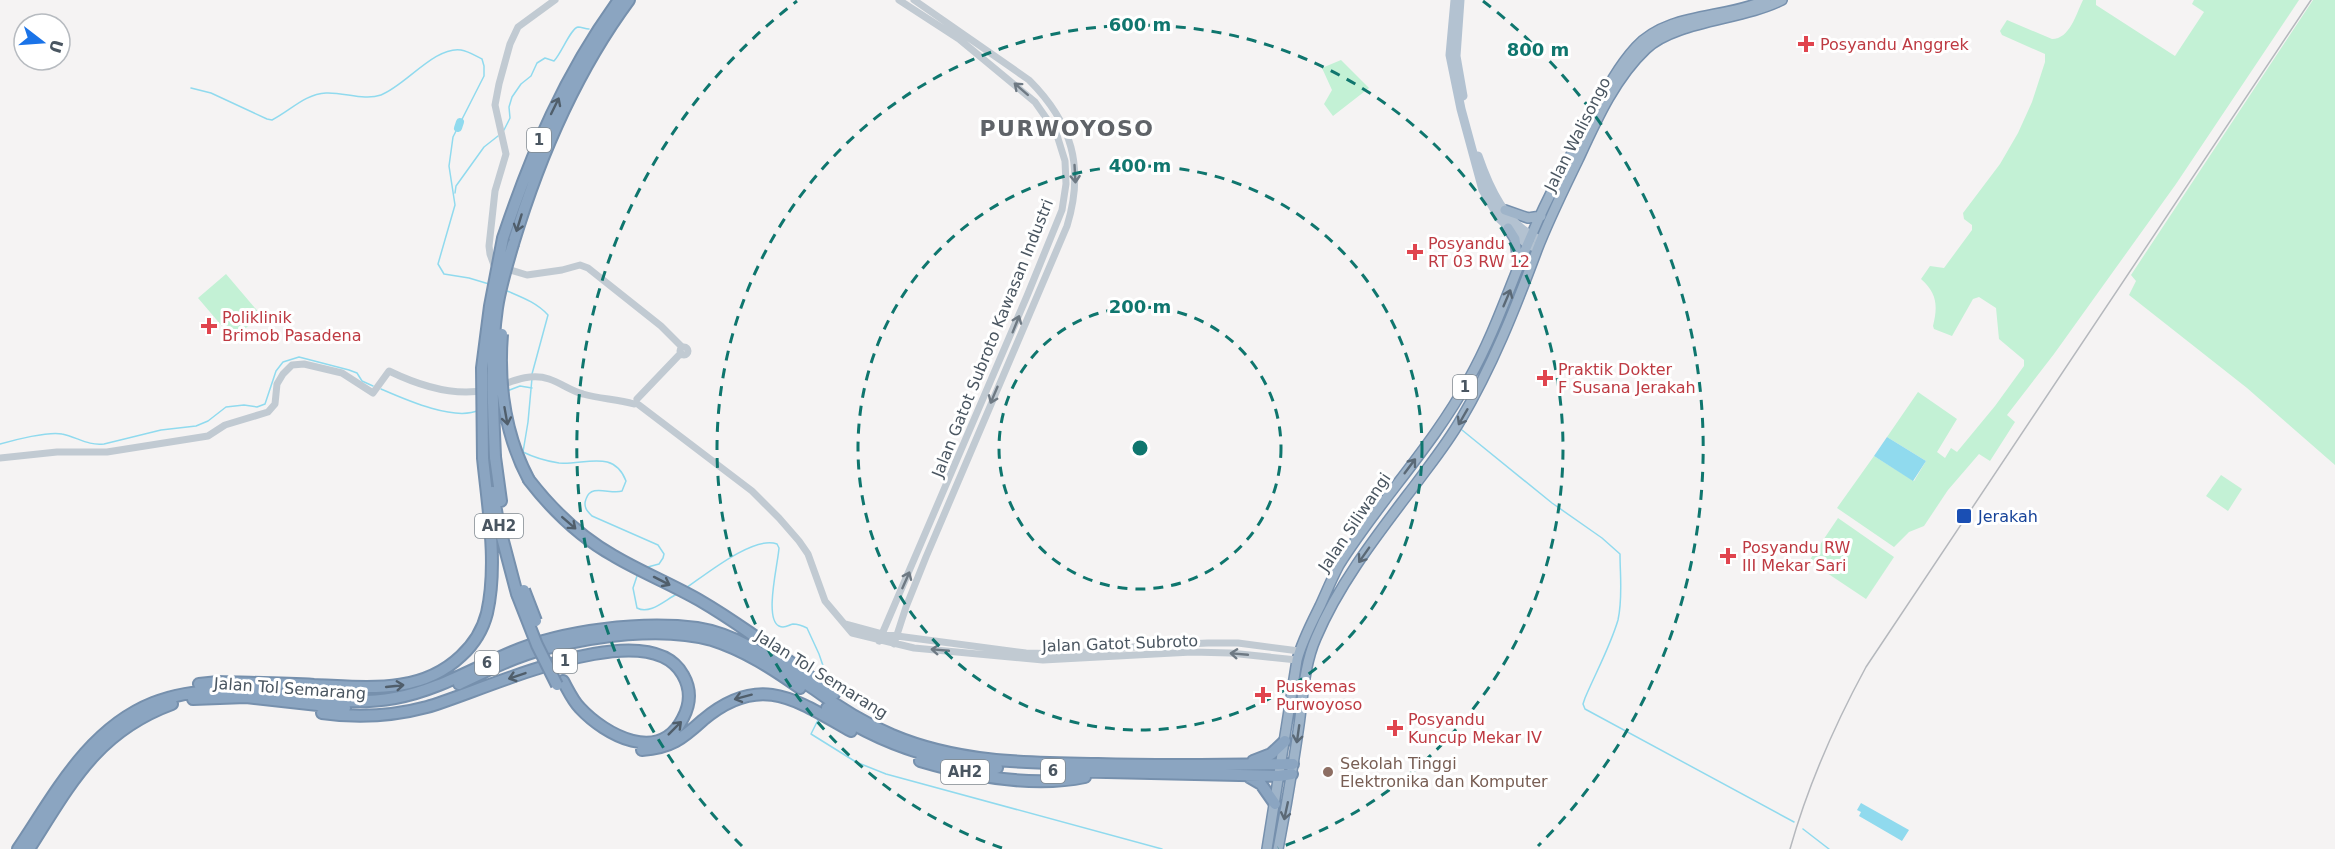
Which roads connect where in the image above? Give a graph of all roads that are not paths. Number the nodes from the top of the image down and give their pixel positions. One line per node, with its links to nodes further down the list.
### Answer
1 (555, 0): 19 (street)
2 (619, 0): 10 (highway, 1)
3 (629, 0): 10 (highway, 1)
4 (899, 0): 23 (street, Jalan Gatot Subroto Kawasan Industri, one-way to 4)
5 (914, 0): 22 (street, Jalan Gatot Subroto Kawasan Industri, one-way to 22)
6 (1455, 0): 14 (main road)
7 (1460, 0): 12 (main road)
8 (1766, 0): 11 (highway, Jalan Walisongo / 1)
9 (1782, 0): 11 (highway, Jalan Walisongo / 1)
10 (606, 24): 15 (highway, 1)
11 (1614, 84): 13 (highway, Jalan Walisongo / 1); 16 (highway, Jalan Walisongo / 1)
12 (1505, 210): 13 (highway); 16 (main road)
13 (1540, 216): 16 (highway, Jalan Walisongo / 1)
14 (1508, 228): 16 (main road); 17 (highway)
15 (508, 241): 18 (highway, 1, bridge); 21 (highway, 1, bridge)
16 (1535, 242): 17 (highway, Jalan Siliwangi / 1); 26 (highway, Jalan Siliwangi / 1, one-way to 26)
17 (1519, 269): 25 (highway, Jalan Siliwangi / 1, one-way to 17)
18 (505, 274): 21 (highway, 1, bridge); 28 (highway, one-way to 28, bridge)
19 (637, 403): 20 (street, Jalan Gatot Subroto); 23 (street, Jalan Gatot Subroto)
20 (0, 458)
21 (489, 458): 27 (highway, 1, bridge); 30 (highway, 1, one-way to 21)
22 (897, 635): 23 (street, Jalan Gatot Subroto); 24 (street, Jalan Gatot Subroto Kawasan Industri); 25 (street, Jalan Gatot Subroto)
23 (881, 637): 24 (street, Jalan Gatot Subroto)
24 (894, 644): 25 (street, Jalan Gatot Subroto, one-way to 24)
25 (1298, 656): 26 (highway); 32 (highway, Jalan Siliwangi / 1)
26 (1309, 658): 35 (highway, Jalan Siliwangi / 1, one-way to 35)
27 (560, 683): 29 (highway, 1, one-way to 29); 31 (highway, one-way to 27)
28 (809, 686): 29 (highway, Jalan Tol Semarang / 6); 30 (highway, Jalan Tol Semarang / 6); 31 (highway, Jalan Tol Semarang / 6)
29 (246, 697): 40 (highway, Jalan Tol Semarang / 6)
30 (151, 703): 39 (highway, Jalan Tol Semarang / 6)
31 (840, 712): 34 (highway, Jalan Tol Semarang / 6); 36 (highway, Jalan Tol Semarang / 6)
32 (1285, 741): 33 (highway, Jalan Siliwangi / 1); 34 (highway)
33 (1281, 764): 34 (highway, Jalan Tol Semarang / 6); 35 (highway, Jalan Tol Semarang / 6); 37 (highway, Jalan Siliwangi / 1)
34 (1235, 765)
35 (1293, 769): 37 (highway, Jalan Tol Semarang / 6); 42 (highway, Jalan Siliwangi / 1, one-way to 42)
36 (1244, 775): 37 (highway, Jalan Tol Semarang / 6); 38 (highway)
37 (1279, 776): 38 (highway, Jalan Siliwangi / 1)
38 (1275, 804): 41 (highway, Jalan Siliwangi / 1)
39 (18, 849)
40 (28, 849)
41 (1267, 849)
42 (1278, 849)

